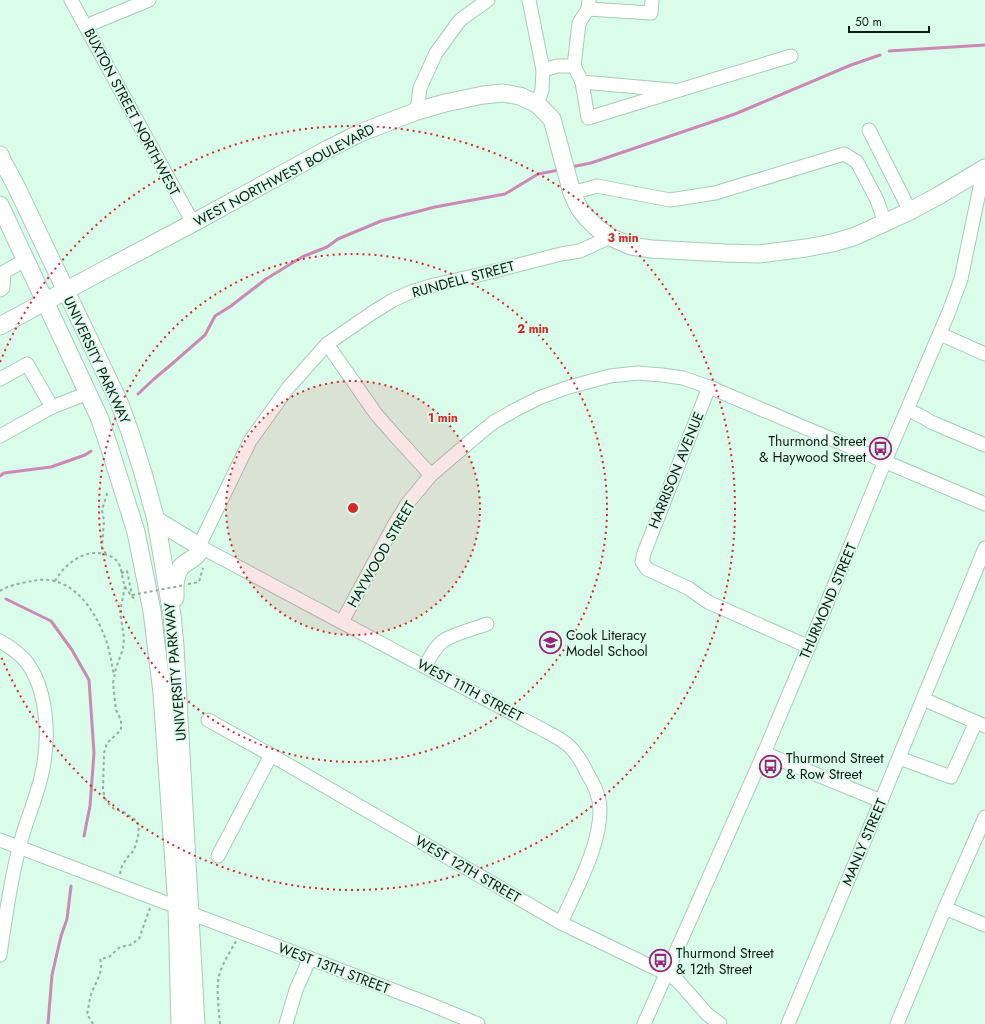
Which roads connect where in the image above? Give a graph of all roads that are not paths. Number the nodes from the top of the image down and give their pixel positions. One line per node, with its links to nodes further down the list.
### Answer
1 (71, 0): 7 (street, BUXTON STREET NORTHWEST)
2 (149, 0): 7 (street)
3 (488, 0): 14 (street)
4 (530, 0): 10 (street)
5 (652, 0): 6 (street)
6 (588, 5): 9 (street)
7 (86, 26): 21 (street, BUXTON STREET NORTHWEST)
8 (791, 56): 12 (street)
9 (574, 66): 10 (street); 11 (street)
10 (543, 70): 13 (street)
11 (582, 82): 12 (street); 12 (street)
12 (678, 91)
13 (537, 104): 14 (main road, WEST NORTHWEST BOULEVARD); 18 (main road, WEST NORTHWEST BOULEVARD)
14 (417, 111): 21 (main road, WEST NORTHWEST BOULEVARD)
15 (869, 130): 20 (street)
16 (0, 155): 26 (main road, UNIVERSITY PARKWAY)
17 (984, 166): 20 (main road, WEST NORTHWEST BOULEVARD); 29 (street, THURMOND STREET)
18 (572, 193): 22 (street); 23 (main road, WEST NORTHWEST BOULEVARD)
19 (0, 205): 24 (main road, UNIVERSITY PARKWAY)
20 (910, 211): 22 (main road, WEST NORTHWEST BOULEVARD)
21 (193, 223): 26 (main road, WEST NORTHWEST BOULEVARD)
22 (885, 223): 23 (main road, WEST NORTHWEST BOULEVARD)
23 (610, 237): 30 (street, RUNDELL STREET)
24 (25, 260): 25 (street); 27 (main road, UNIVERSITY PARKWAY)
25 (0, 290)
26 (65, 291): 27 (main road, WEST NORTHWEST BOULEVARD); 43 (main road, UNIVERSITY PARKWAY)
27 (45, 301): 28 (main road, WEST NORTHWEST BOULEVARD); 34 (main road, UNIVERSITY PARKWAY)
28 (0, 326)
29 (940, 334): 31 (street); 36 (street, THURMOND STREET)
30 (327, 344): 41 (street); 44 (street, RUNDELL STREET)
31 (985, 354)
32 (0, 379): 35 (street)
33 (709, 387): 40 (street, HAYWOOD STREET); 41 (street, HAYWOOD STREET); 50 (street, HARRISON AVENUE)
34 (88, 393): 35 (street); 64 (main road, UNIVERSITY PARKWAY)
35 (51, 404): 37 (street); 38 (street)
36 (908, 410): 39 (street); 40 (street, THURMOND STREET)
37 (0, 427)
38 (0, 436)
39 (985, 445)
40 (885, 461): 42 (street, HAYWOOD STREET); 50 (street, THURMOND STREET)
41 (432, 475): 47 (street, HAYWOOD STREET)
42 (985, 504)
43 (156, 520): 44 (main road); 46 (main road, UNIVERSITY PARKWAY)
44 (199, 546): 46 (main road); 47 (street, WEST 11TH STREET)
45 (985, 548): 52 (street, MANLY STREET)
46 (172, 616): 64 (main road, UNIVERSITY PARKWAY)
47 (342, 622): 51 (street, WEST 11TH STREET)
48 (488, 624): 51 (street)
49 (0, 641): 61 (street)
50 (809, 647): 55 (street, THURMOND STREET)
51 (425, 666): 66 (street, WEST 11TH STREET)
52 (923, 699): 54 (street); 57 (street, MANLY STREET)
53 (208, 720): 56 (street, WEST 12TH STREET)
54 (981, 724): 57 (street)
55 (764, 753): 58 (street); 70 (street, THURMOND STREET)
56 (271, 755): 62 (street); 66 (street, WEST 12TH STREET)
57 (899, 758): 58 (street, MANLY STREET)
58 (881, 801): 77 (street, MANLY STREET)
59 (985, 817): 63 (street)
60 (0, 840): 61 (street, WEST 13TH STREET)
61 (19, 847): 64 (street, WEST 13TH STREET); 65 (street)
62 (218, 856)
63 (945, 908): 67 (street); 78 (street)
64 (184, 910): 69 (street, WEST 13TH STREET); 71 (main road, UNIVERSITY PARKWAY); 72 (main road, UNIVERSITY PARKWAY)
65 (3, 914): 68 (street)
66 (561, 922): 70 (street, WEST 12TH STREET)
67 (985, 925)
68 (0, 955)
69 (310, 958): 73 (street); 74 (street, WEST 13TH STREET)
70 (667, 974): 75 (street, THURMOND STREET); 76 (street, WEST 12TH STREET)
71 (180, 1024)
72 (196, 1024)
73 (286, 1024)
74 (478, 1024)
75 (644, 1024)
76 (720, 1024)
77 (788, 1024)
78 (896, 1024)

